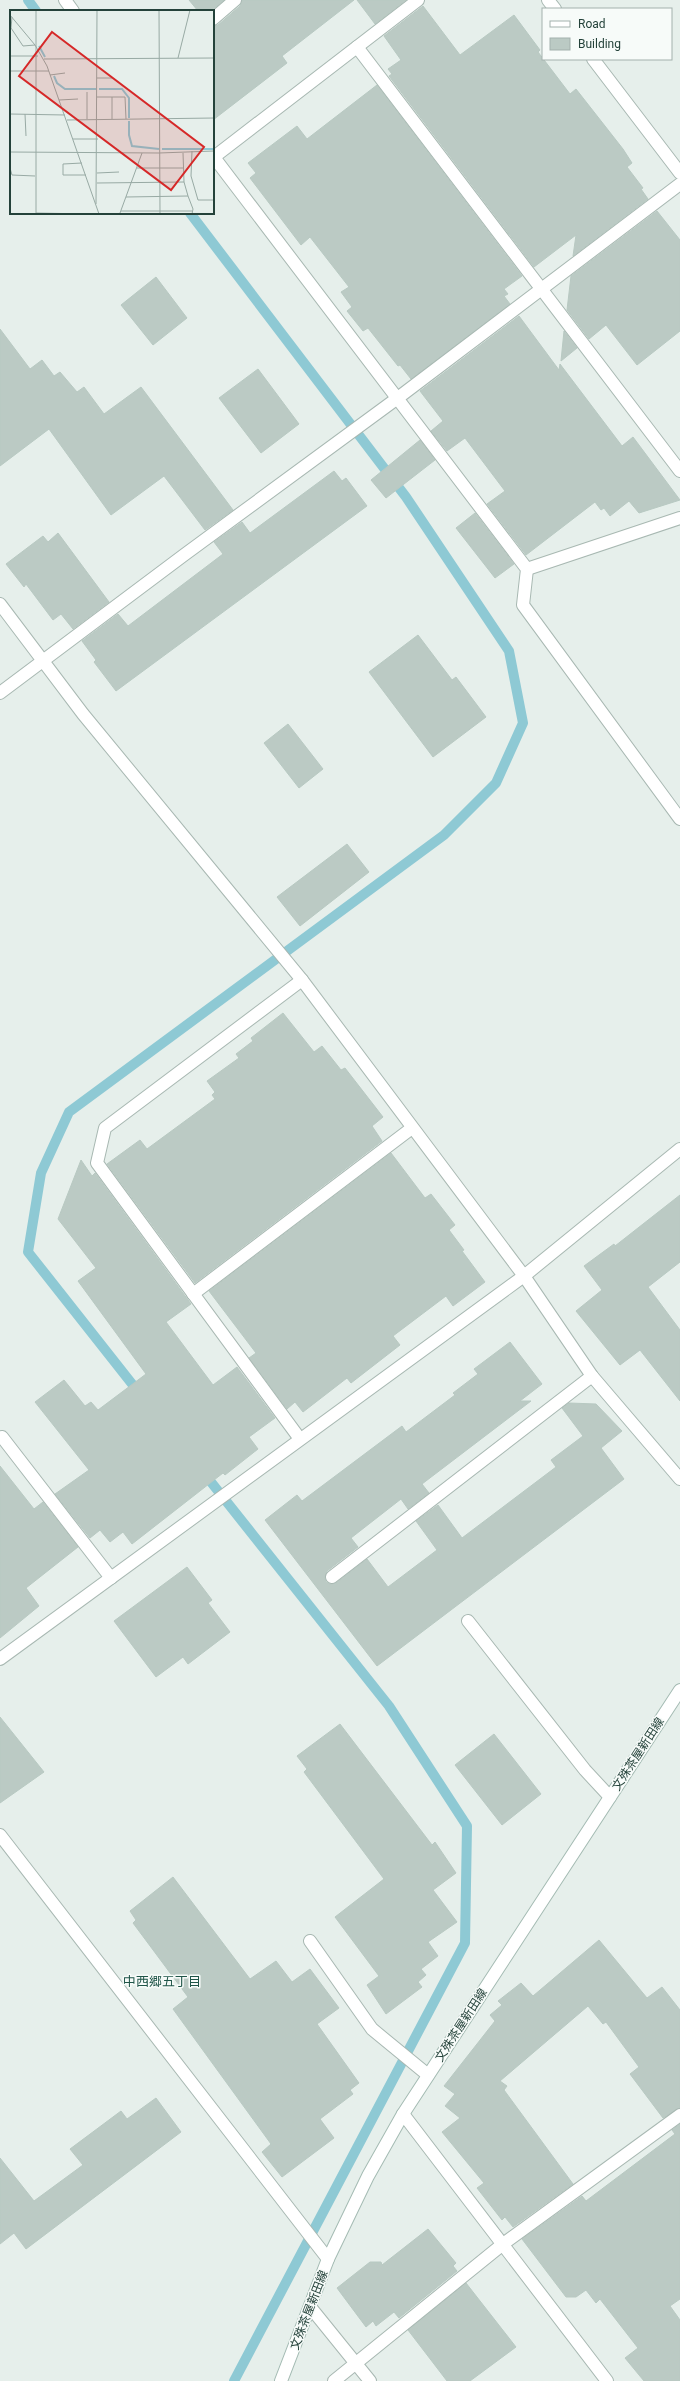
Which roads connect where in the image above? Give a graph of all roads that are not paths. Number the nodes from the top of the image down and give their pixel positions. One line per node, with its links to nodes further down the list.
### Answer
1 (65, 0): 6 (street)
2 (235, 0): 7 (street)
3 (418, 0): 8 (street)
4 (548, 0): 5 (street)
5 (554, 8)
6 (72, 10)
7 (214, 18)
8 (357, 47): 10 (street); 13 (street)
9 (594, 60): 11 (street)
10 (214, 157): 14 (street)
11 (680, 174)
12 (680, 184): 13 (street)
13 (541, 289): 14 (street); 15 (street)
14 (399, 397): 17 (street); 19 (street)
15 (680, 471)
16 (680, 518): 17 (street)
17 (528, 569): 21 (street)
18 (0, 604): 19 (street)
19 (43, 661): 20 (street); 22 (street)
20 (0, 693)
21 (680, 819)
22 (302, 980): 23 (street); 26 (street)
23 (412, 1128): 25 (street); 26 (street)
24 (680, 1149): 25 (street)
25 (524, 1276): 27 (street); 29 (street)
26 (193, 1294): 29 (street)
27 (592, 1376): 30 (street); 31 (street)
28 (2, 1437): 32 (street)
29 (300, 1439): 32 (street)
30 (680, 1479)
31 (332, 1577)
32 (111, 1578): 34 (street)
33 (468, 1621): 36 (street)
34 (0, 1659)
35 (680, 1690): 36 (street, 文殊茶屋新田線)
36 (610, 1797): 39 (street, 文殊茶屋新田線)
37 (0, 1835): 43 (street)
38 (310, 1942): 39 (street)
39 (428, 2075): 40 (street, 文殊茶屋新田線)
40 (403, 2114): 42 (street); 43 (street, 文殊茶屋新田線)
41 (680, 2115): 42 (street)
42 (503, 2244): 45 (street); 49 (street)
43 (328, 2259): 44 (street, 文殊茶屋新田線)
44 (311, 2308): 45 (street); 46 (street, 文殊茶屋新田線)
45 (356, 2363): 47 (street); 48 (street)
46 (281, 2381)
47 (334, 2381)
48 (370, 2381)
49 (607, 2381)

